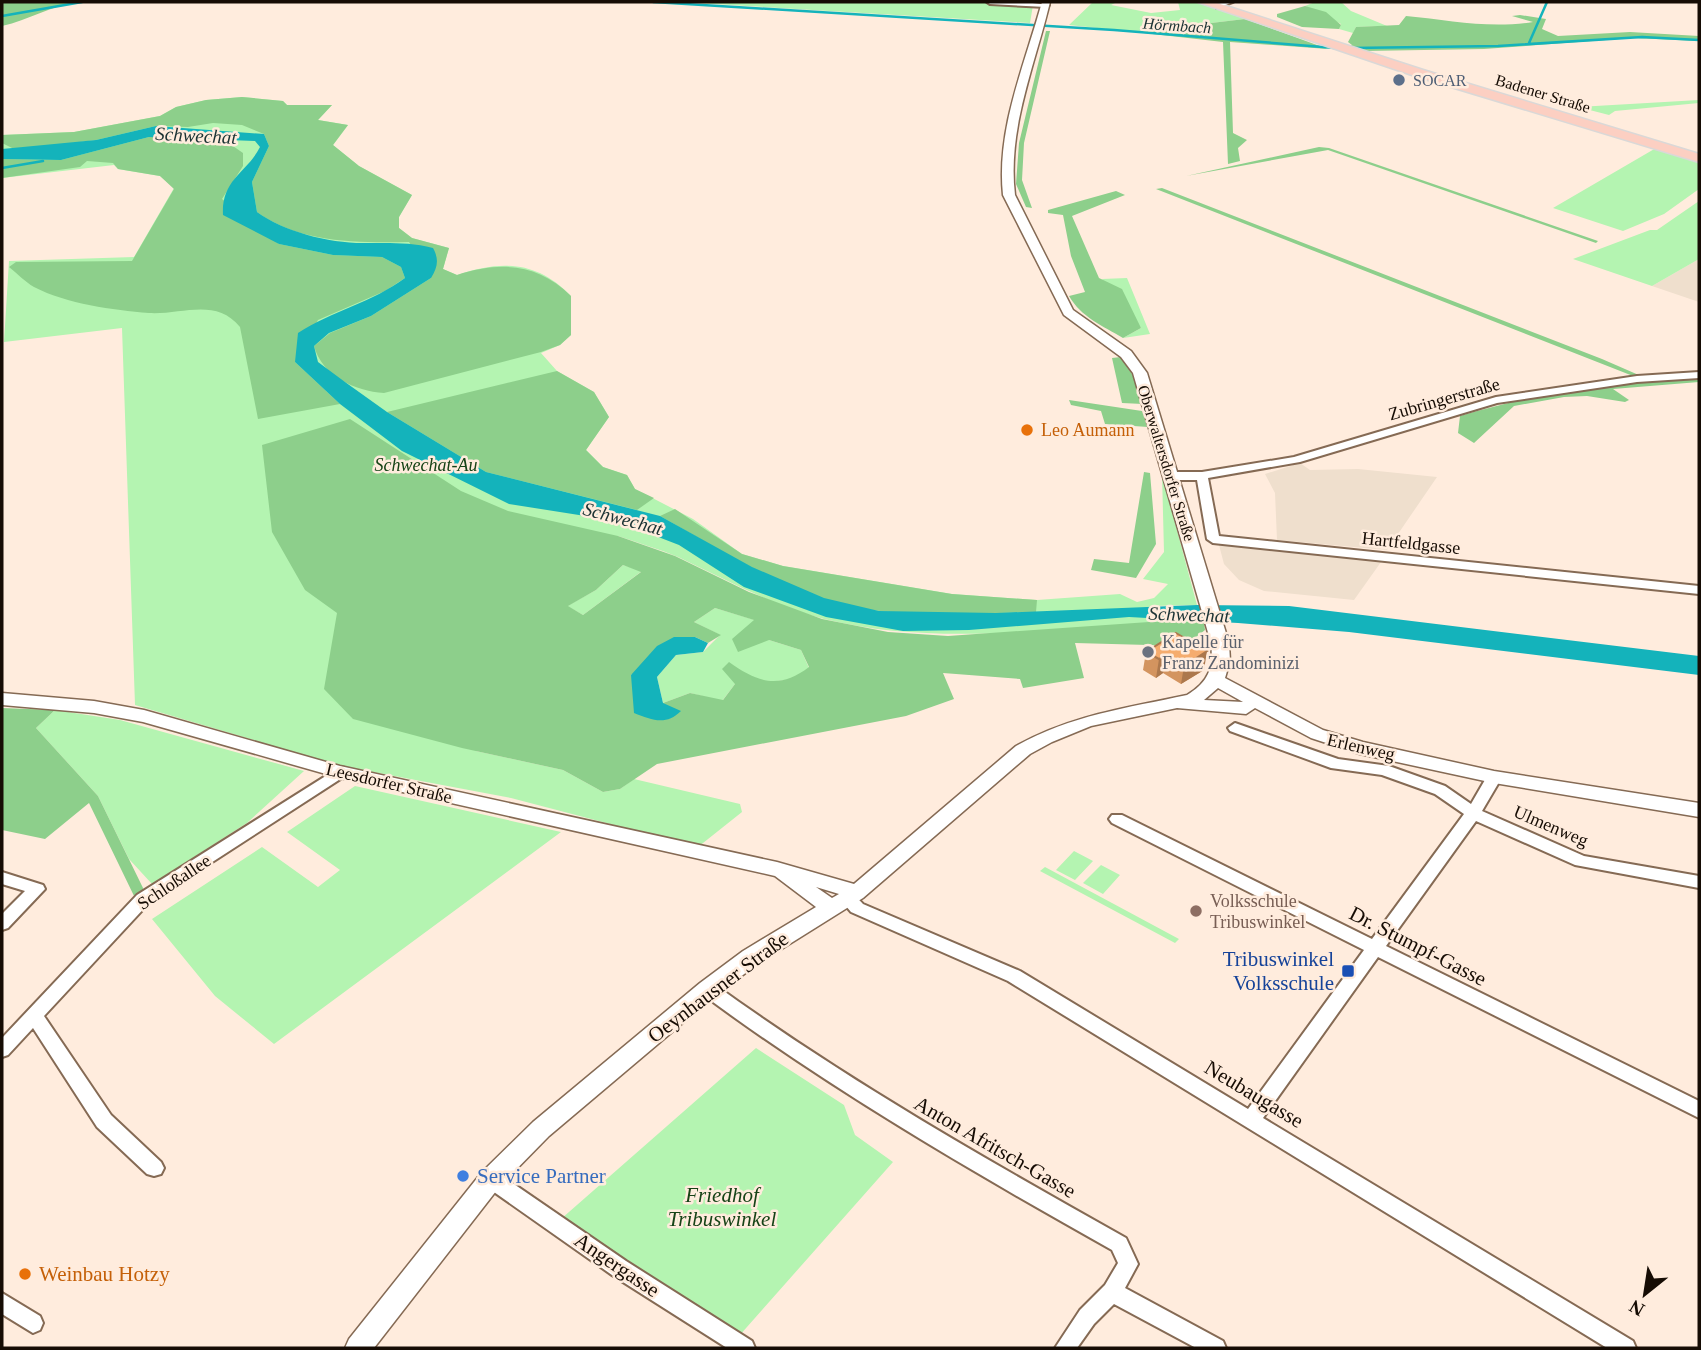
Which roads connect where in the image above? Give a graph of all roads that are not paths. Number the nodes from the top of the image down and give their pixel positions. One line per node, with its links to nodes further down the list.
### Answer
1 (990, 2): 4 (street)
2 (1203, 2): 5 (main road, Badener Straße)
3 (1230, 2): 5 (street)
4 (1046, 3): 8 (street, Oberwaltersdorfer Straße)
5 (1217, 6): 6 (main road, Badener Straße)
6 (1699, 158)
7 (1699, 375): 9 (street, Zubringerstraße)
8 (1172, 476): 9 (street); 11 (street, Oberwaltersdorfer Straße)
9 (1202, 476): 10 (street, Hartfeldgasse)
10 (1699, 590)
11 (1212, 686): 13 (street, Oeynhausner Straße); 14 (street); 15 (street)
12 (2, 699): 17 (street, Leesdorfer Straße)
13 (1170, 705): 14 (street); 25 (street, Oeynhausner Straße)
14 (1247, 708): 15 (street)
15 (1280, 717): 18 (street)
16 (1235, 728): 20 (street, Erlenweg)
17 (340, 772): 22 (street, Leesdorfer Straße); 29 (street, Schloßallee)
18 (1494, 776): 19 (street); 20 (street)
19 (1699, 810)
20 (1474, 813): 24 (street, Ulmenweg); 27 (street)
21 (1117, 818): 27 (street, Dr. Stumpf-Gasse)
22 (777, 869): 25 (street, Leesdorfer Straße); 25 (street, Leesdorfer Straße)
23 (2, 878): 26 (street)
24 (1699, 882)
25 (845, 900): 28 (street, Oeynhausner Straße); 32 (street, Neubaugasse)
26 (2, 924)
27 (1375, 950): 31 (street, Dr. Stumpf-Gasse); 32 (street)
28 (708, 989): 34 (street, Oeynhausner Straße); 35 (street, Anton Afritsch-Gasse)
29 (34, 1015): 30 (street, Schloßallee); 33 (street)
30 (2, 1050)
31 (1699, 1110)
32 (1251, 1118): 42 (street, Neubaugasse)
33 (154, 1168)
34 (491, 1180): 38 (street, Oeynhausner Straße); 39 (street, Angergasse)
35 (1112, 1292): 40 (street); 41 (street)
36 (2, 1303): 37 (street)
37 (33, 1323)
38 (358, 1348)
39 (745, 1348)
40 (1065, 1348)
41 (1216, 1348)
42 (1626, 1348)

